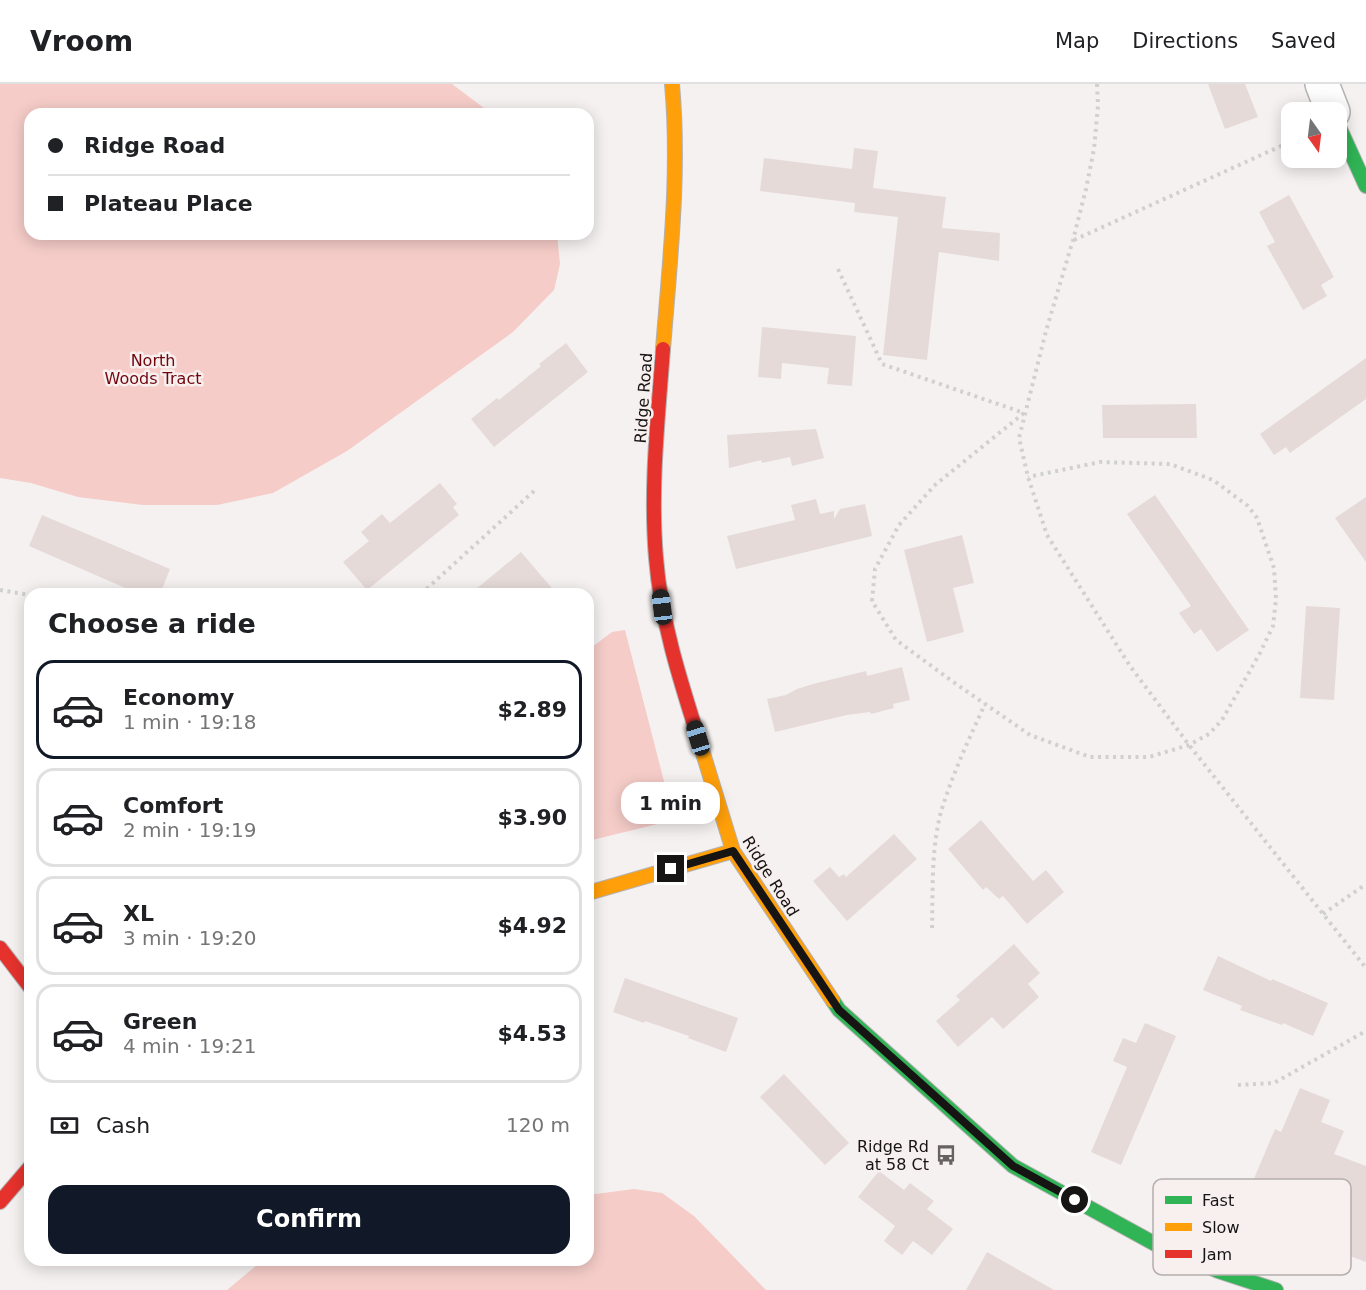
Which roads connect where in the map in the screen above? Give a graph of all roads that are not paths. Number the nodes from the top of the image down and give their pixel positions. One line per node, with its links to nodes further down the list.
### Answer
1 (672, 84): 6 (street, Ridge Road)
2 (1322, 84): 3 (street)
3 (1329, 102)
4 (1347, 144): 5 (street)
5 (1366, 186)
6 (733, 851): 7 (street); 12 (street, Ridge Road)
7 (594, 891)
8 (0, 948): 9 (street)
9 (24, 979)
10 (24, 1174): 11 (street)
11 (0, 1202)
12 (1153, 1243)
13 (1232, 1275): 14 (street, Ridge Road)
14 (1276, 1290)

